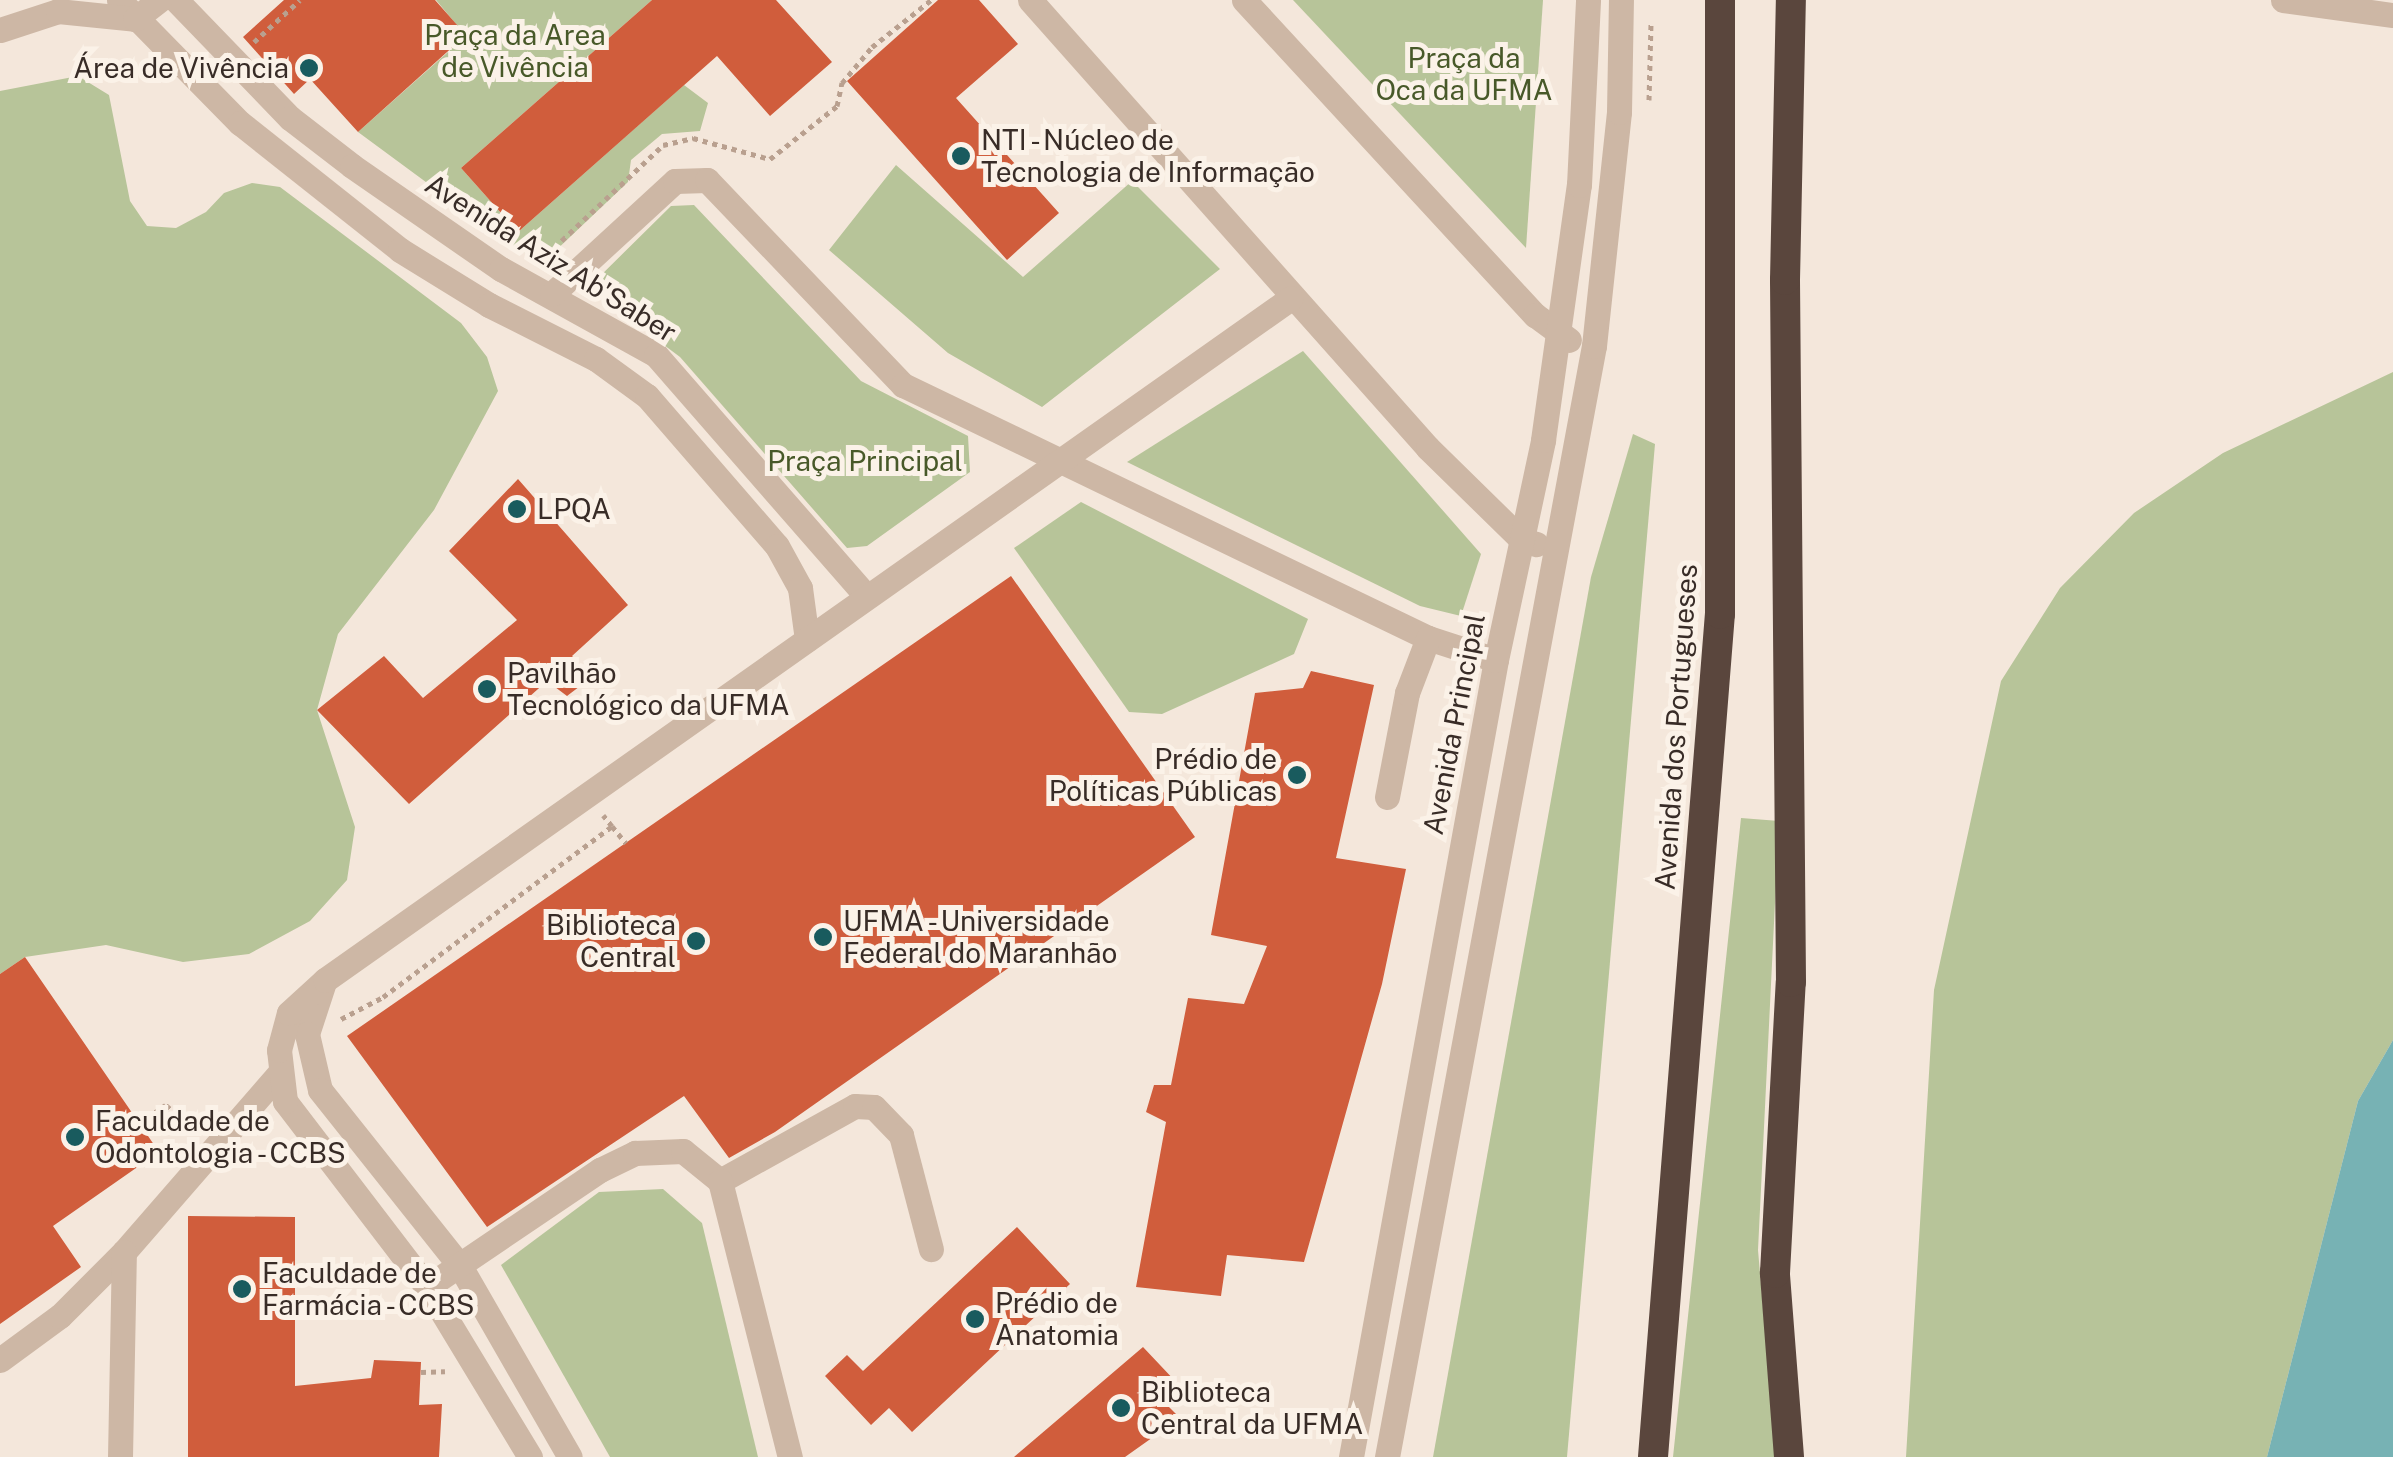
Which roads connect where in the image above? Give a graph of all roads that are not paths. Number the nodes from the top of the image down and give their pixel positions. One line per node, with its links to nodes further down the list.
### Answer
1 (159, 0): 10 (street)
2 (176, 0): 13 (street, Avenida Aziz Ab'Saber)
3 (1030, 0): 14 (street)
4 (1244, 0): 16 (street)
5 (1588, 0): 16 (street, Avenida Principal)
6 (1621, 0): 17 (street)
7 (1720, 0): 41 (highway, Avenida dos Portugueses)
8 (1791, 0): 42 (highway)
9 (2284, 0): 11 (street)
10 (127, 10): 12 (street); 18 (street)
11 (2393, 15)
12 (0, 30)
13 (552, 294): 15 (street, Avenida Aziz Ab'Saber); 19 (street)
14 (1291, 298): 19 (street); 20 (street)
15 (620, 330): 18 (street); 22 (street, Avenida Aziz Ab'Saber)
16 (1558, 338): 17 (street); 20 (street, Avenida Principal)
17 (1594, 346): 21 (street)
18 (596, 358): 24 (street)
19 (1062, 460): 22 (street); 23 (street)
20 (1522, 540): 21 (street); 25 (street, Avenida Principal)
21 (1557, 549): 40 (street)
22 (868, 597): 24 (street)
23 (1428, 638): 25 (street); 26 (street)
24 (806, 640): 27 (street)
25 (1496, 660): 39 (street, Avenida Principal)
26 (1386, 796)
27 (325, 980): 28 (street); 32 (street)
28 (278, 1075): 31 (street); 33 (street)
29 (720, 1182): 30 (street); 32 (street); 38 (street)
30 (930, 1250)
31 (124, 1252): 34 (street); 35 (street)
32 (460, 1266): 33 (street); 37 (street)
33 (427, 1286): 36 (street)
34 (0, 1360)
35 (120, 1457)
36 (530, 1457)
37 (570, 1457)
38 (790, 1457)
39 (1351, 1457)
40 (1387, 1457)
41 (1653, 1457)
42 (1788, 1457)

